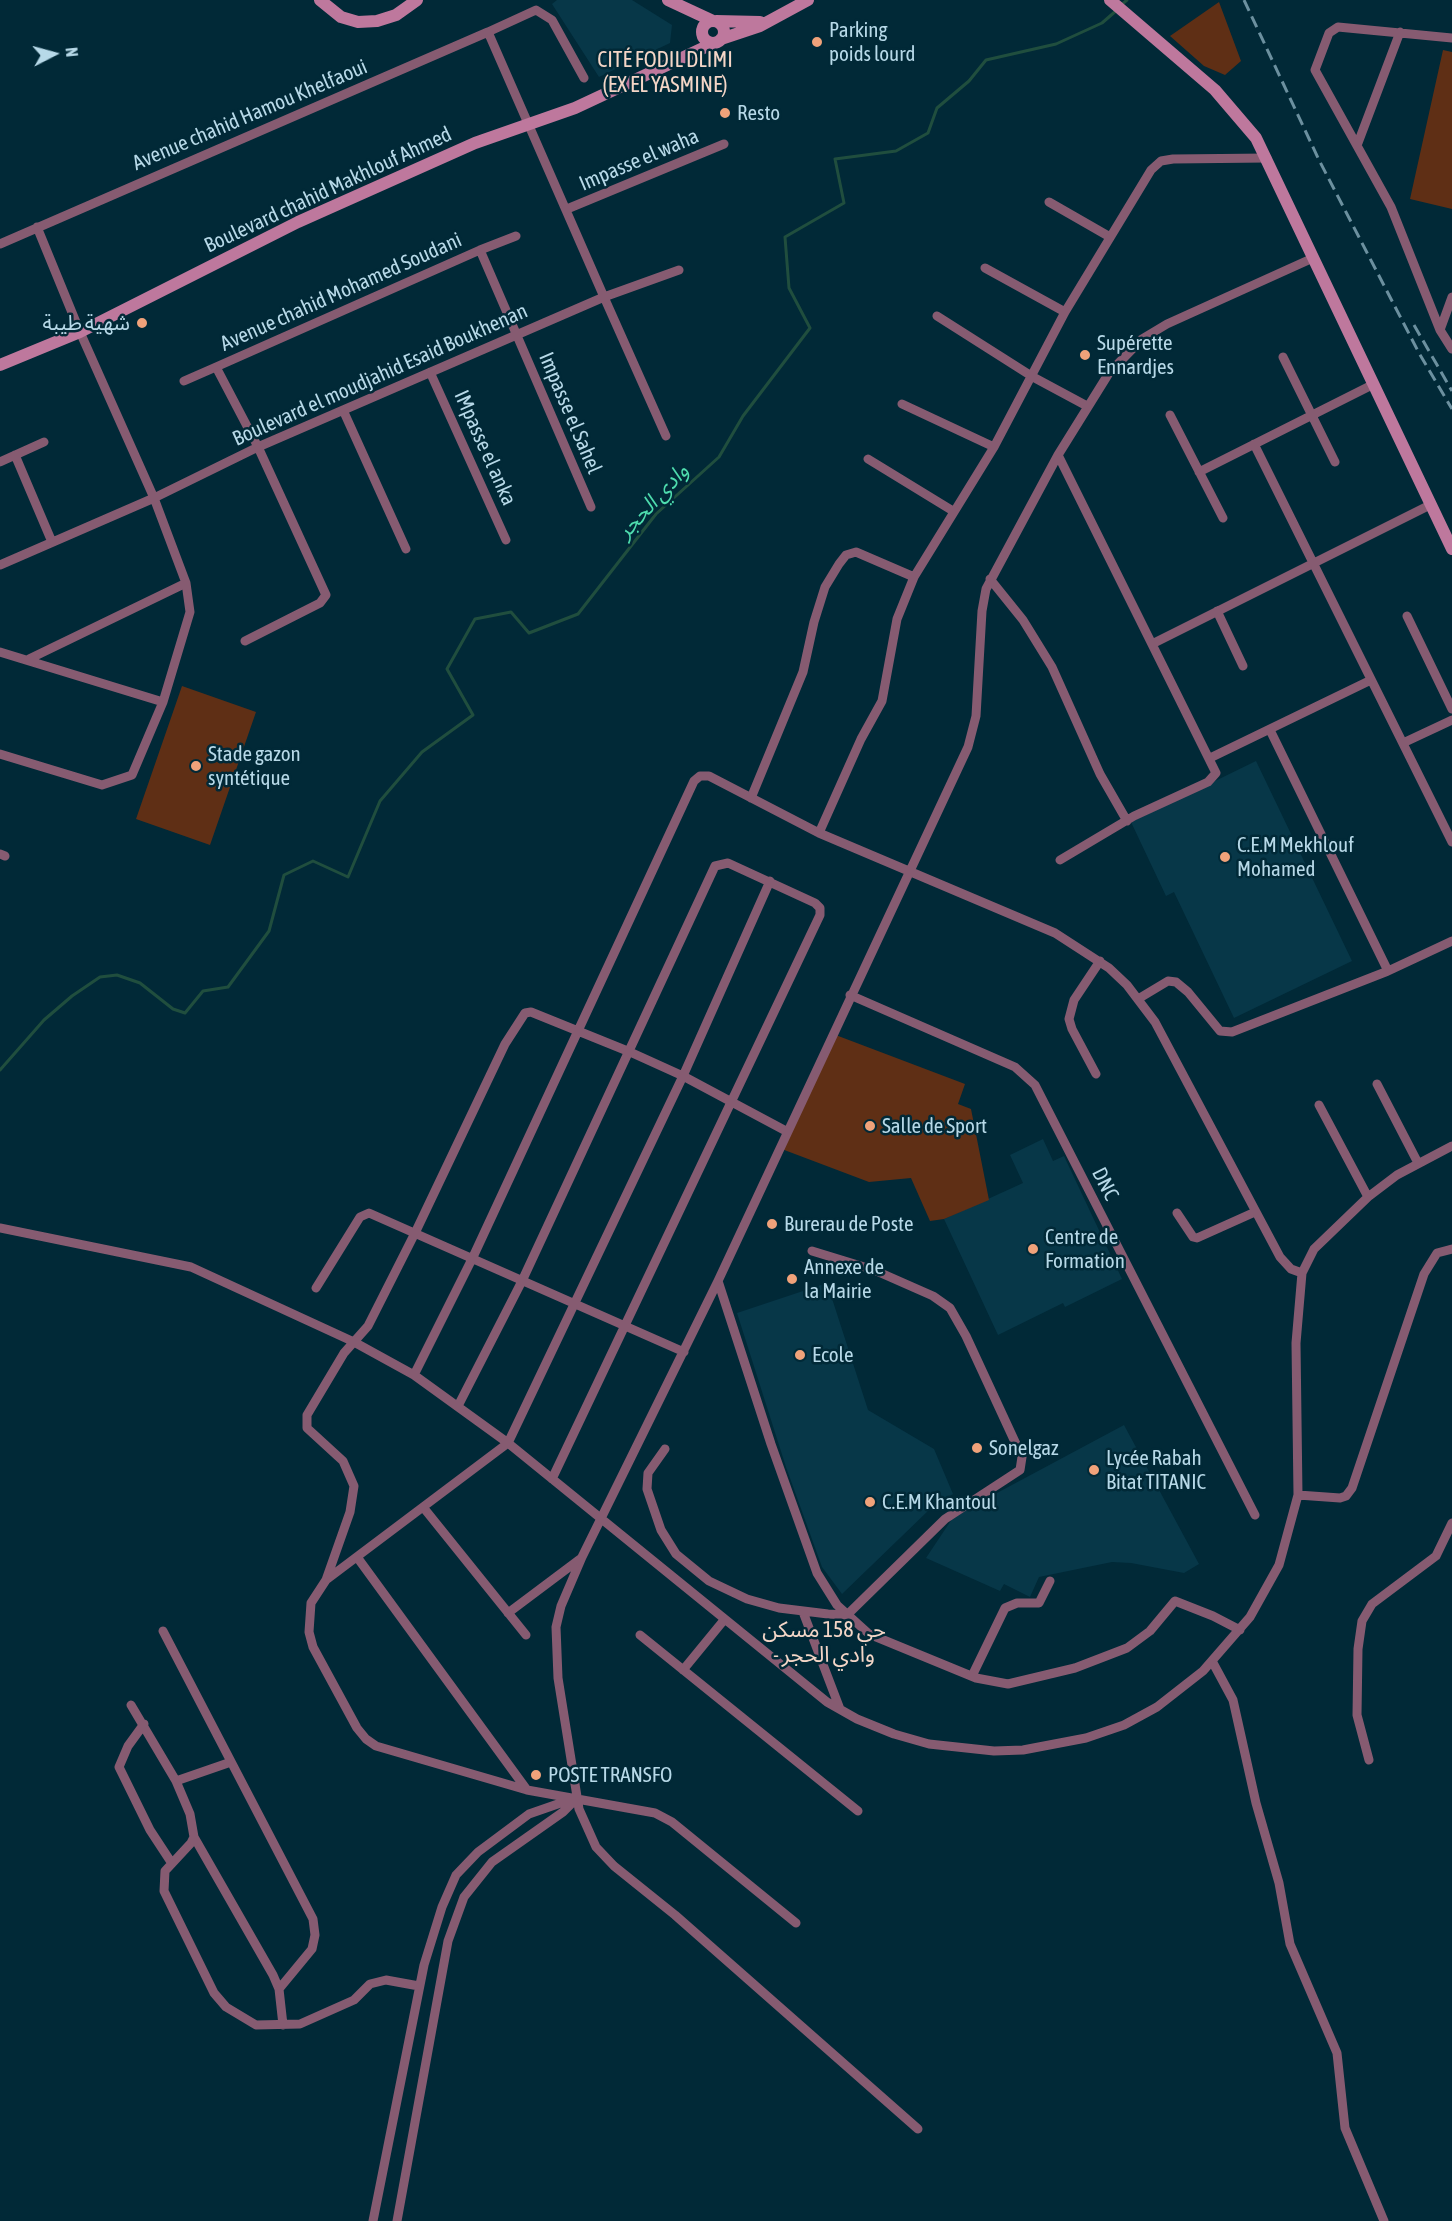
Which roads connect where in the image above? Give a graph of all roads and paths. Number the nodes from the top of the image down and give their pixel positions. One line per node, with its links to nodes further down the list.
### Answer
1 (320, 0): 2 (main road)
2 (417, 0)
3 (668, 0): 7 (main road); 9 (main road)
4 (808, 0): 6 (main road)
5 (1110, 0): 18 (main road)
6 (772, 19): 7 (main road); 12 (main road, Boulevard chahid Makhlouf Ahmed)
7 (715, 21): 9 (main road); 12 (main road)
8 (488, 32): 14 (street, Avenue chahid Hamou Khelfaoui); 15 (street); 21 (street, Avenue chahid Hamou Khelfaoui)
9 (702, 32): 12 (main road); 13 (main road, Boulevard chahid Makhlouf Ahmed)
10 (1400, 32): 11 (street); 16 (street); 16 (street)
11 (1452, 38)
12 (718, 41): 13 (main road, Boulevard chahid Makhlouf Ahmed)
13 (676, 60): 15 (main road, Boulevard chahid Makhlouf Ahmed)
14 (584, 78)
15 (528, 125): 20 (street); 34 (main road, Boulevard chahid Makhlouf Ahmed)
16 (1358, 143): 33 (street)
17 (724, 144): 20 (street, Impasse el waha)
18 (1267, 158): 23 (street); 26 (main road)
19 (1049, 202): 23 (street)
20 (567, 209): 29 (street)
21 (38, 227): 24 (street, Avenue chahid Hamou Khelfaoui); 34 (street)
22 (516, 236): 25 (street, Avenue chahid Mohamed Soudani)
23 (1110, 237): 31 (street)
24 (0, 244)
25 (480, 250): 35 (street, Avenue chahid Mohamed Soudani); 39 (street, Avenue chahid Mohamed Soudani)
26 (1313, 258): 43 (main road); 45 (street)
27 (985, 268): 31 (street)
28 (679, 270): 29 (street, Boulevard el moudjahid Esaid Boukhenan)
29 (604, 297): 35 (street, Boulevard el moudjahid Esaid Boukhenan); 49 (street)
30 (1452, 297): 33 (street)
31 (1065, 312): 41 (street)
32 (937, 316): 41 (street)
33 (1440, 330): 36 (street)
34 (80, 332): 38 (main road, Boulevard chahid Makhlouf Ahmed); 60 (street)
35 (517, 333): 40 (street, Boulevard el moudjahid Esaid Boukhenan); 62 (street, Impasse el Sahel)
36 (1452, 349)
37 (1283, 357): 48 (street)
38 (0, 365)
39 (216, 367): 42 (street, Avenue chahid Mohamed Soudani); 52 (street, Avenue chahid Mohamed Soudani)
40 (430, 372): 46 (street, Boulevard el moudjahid Esaid Boukhenan); 65 (street, IMpasse el anka)
41 (1033, 376): 45 (street); 53 (street)
42 (184, 381)
43 (1372, 385): 48 (street); 61 (main road)
44 (902, 404): 53 (street)
45 (1087, 406): 55 (street)
46 (343, 410): 52 (street, Boulevard el moudjahid Esaid Boukhenan); 68 (street)
47 (1170, 415): 59 (street)
48 (1310, 415): 51 (street); 58 (street)
49 (666, 436)
50 (44, 442): 54 (street)
51 (1254, 444): 59 (street); 69 (street)
52 (258, 447): 60 (street, Boulevard el moudjahid Esaid Boukhenan); 76 (street, Avenue chahid Mohamed Soudani)
53 (994, 447): 63 (street)
54 (15, 455): 57 (street); 66 (street)
55 (1058, 455): 72 (street); 77 (street)
56 (868, 459): 63 (street)
57 (0, 462)
58 (1335, 462)
59 (1198, 472): 64 (street)
60 (154, 498): 66 (street, Boulevard el moudjahid Esaid Boukhenan); 73 (street)
61 (1430, 505): 67 (main road); 69 (street)
62 (591, 507)
63 (953, 511): 71 (street)
64 (1223, 518)
65 (506, 540)
66 (52, 542): 70 (street, Boulevard el moudjahid Esaid Boukhenan)
67 (1452, 547)
68 (406, 549)
69 (1313, 563): 74 (street); 81 (street)
70 (0, 565)
71 (914, 577): 89 (street); 91 (street)
72 (990, 579): 90 (street); 94 (street)
73 (186, 583): 79 (street); 82 (street)
74 (1217, 611): 77 (street); 80 (street)
75 (1407, 616): 83 (street)
76 (245, 641)
77 (1152, 644): 88 (street)
78 (0, 651): 79 (street)
79 (29, 659): 82 (street)
80 (1243, 666)
81 (1371, 680): 85 (street); 86 (street)
82 (163, 702): 87 (street)
83 (1452, 709)
84 (1452, 720): 86 (street)
85 (1270, 730): 88 (street); 98 (street)
86 (1403, 744): 92 (street)
87 (0, 754)
88 (1210, 758): 90 (street)
89 (751, 798): 91 (street); 101 (street)
90 (1126, 820): 93 (street)
91 (819, 833): 94 (street)
92 (1452, 842)
93 (1060, 860)
94 (908, 871): 97 (street); 99 (street)
95 (770, 881): 102 (street); 104 (street); 106 (street)
96 (1452, 941): 98 (street)
97 (1100, 961): 100 (street); 103 (street)
98 (1388, 971): 100 (street)
99 (850, 995): 108 (street); 134 (street, DNC)
100 (1138, 999): 112 (street)
101 (577, 1030): 102 (street); 115 (street); 118 (street)
102 (630, 1052): 104 (street); 120 (street)
103 (1096, 1074)
104 (683, 1076): 106 (street); 123 (street)
105 (1377, 1084): 110 (street)
106 (733, 1102): 108 (street); 124 (street)
107 (1319, 1106): 111 (street)
108 (786, 1131): 121 (street)
109 (1452, 1146): 110 (street)
110 (1418, 1163): 111 (street)
111 (1368, 1197): 119 (street)
112 (1255, 1212): 113 (street); 119 (street)
113 (1177, 1213)
114 (0, 1228): 125 (street)
115 (416, 1231): 118 (street); 122 (street); 125 (street)
116 (1452, 1249): 132 (street)
117 (812, 1251): 143 (street)
118 (473, 1257): 120 (street); 127 (street)
119 (1302, 1273): 132 (street)
120 (522, 1281): 123 (street); 128 (street)
121 (718, 1281): 126 (street); 143 (street)
122 (316, 1288)
123 (575, 1302): 124 (street); 129 (street)
124 (623, 1325): 126 (street); 131 (street)
125 (354, 1342): 127 (street); 139 (street)
126 (684, 1352): 135 (street)
127 (414, 1375): 128 (street)
128 (458, 1406): 129 (street)
129 (508, 1443): 131 (street); 133 (street)
130 (665, 1449): 141 (street)
131 (552, 1479): 135 (street)
132 (1298, 1496): 145 (street)
133 (423, 1506): 137 (street); 142 (street)
134 (1256, 1515)
135 (602, 1521): 138 (street); 144 (street)
136 (1452, 1523): 155 (street)
137 (357, 1557): 139 (street); 158 (street)
138 (582, 1557): 142 (street); 159 (street)
139 (326, 1580): 158 (street)
140 (1050, 1581): 151 (street)
141 (803, 1612): 143 (street); 153 (street)
142 (508, 1613): 147 (street)
143 (847, 1615): 151 (street)
144 (724, 1620): 150 (street); 153 (street)
145 (1240, 1630): 149 (street); 151 (street)
146 (163, 1631): 156 (street)
147 (526, 1635)
148 (640, 1635): 150 (street)
149 (1212, 1661): 153 (street); 170 (street)
150 (683, 1670): 160 (street)
151 (972, 1676)
152 (131, 1705): 154 (street)
153 (840, 1709)
154 (144, 1724): 157 (street); 162 (street)
155 (1369, 1760)
156 (231, 1762): 157 (street); 165 (street)
157 (176, 1781): 161 (street)
158 (527, 1790): 159 (street)
159 (578, 1798): 163 (street); 164 (street); 167 (street); 169 (street)
160 (858, 1810)
161 (194, 1837): 162 (street); 165 (street)
162 (171, 1862): 166 (street)
163 (796, 1923)
164 (419, 1986): 166 (street); 168 (street)
165 (279, 1989): 166 (street)
166 (283, 2025)
167 (918, 2129)
168 (373, 2221)
169 (397, 2221)
170 (1384, 2221)

